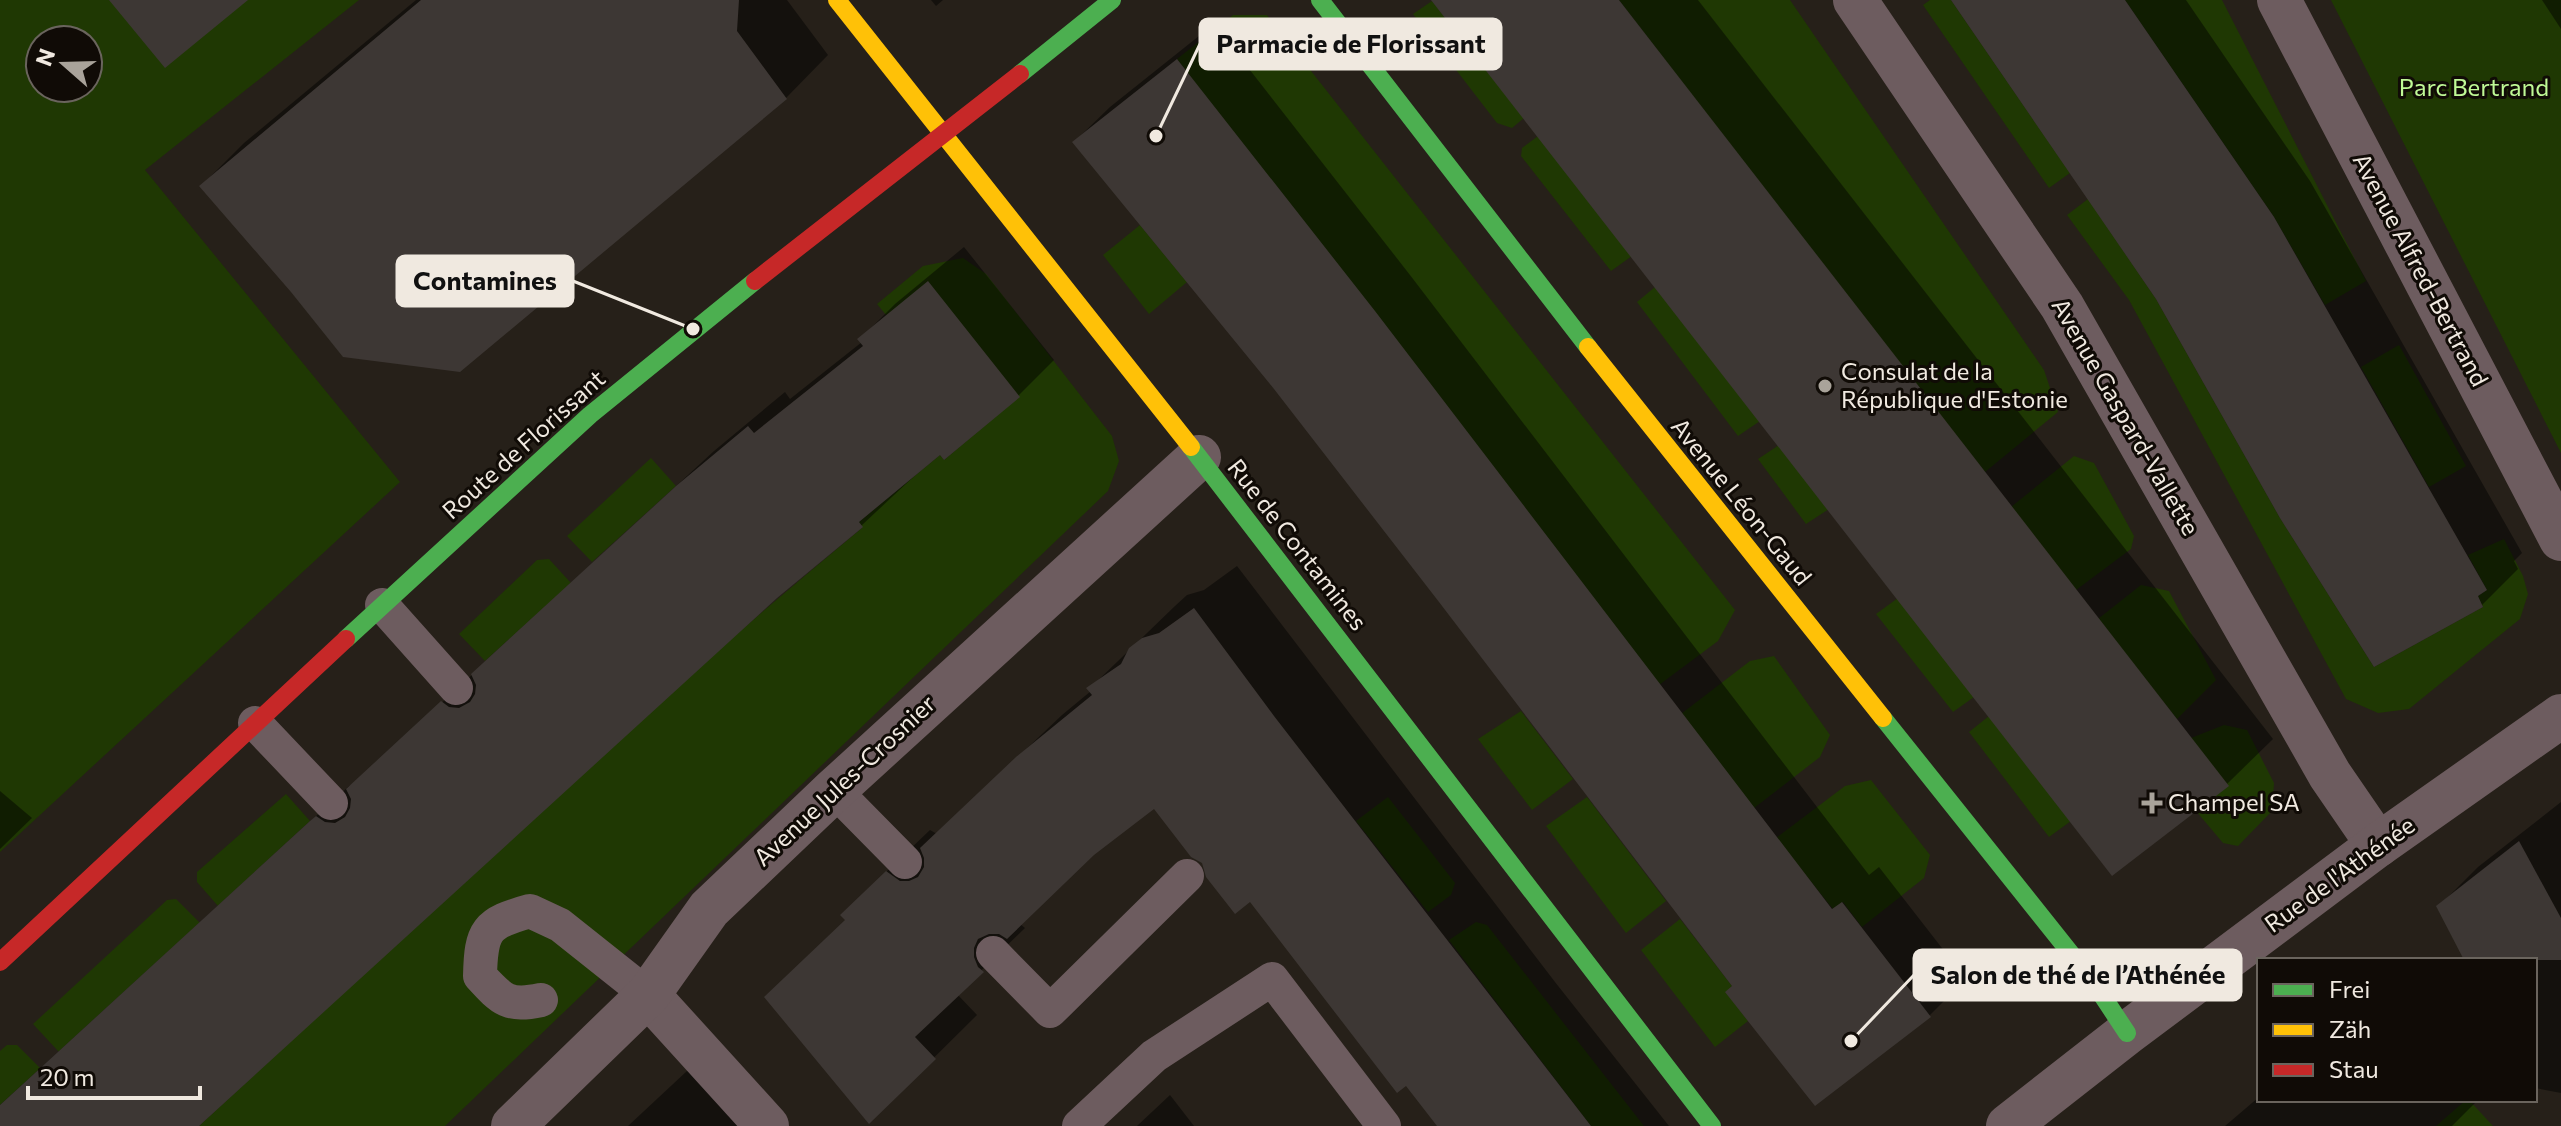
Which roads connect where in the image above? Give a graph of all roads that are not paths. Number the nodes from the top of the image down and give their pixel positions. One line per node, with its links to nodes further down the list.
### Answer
1 (837, 0): 6 (main road, Rue de Contamines)
2 (1112, 0): 6 (main road, Route de Florissant)
3 (1320, 0): 22 (main road, Avenue Léon-Gaud)
4 (1855, 0): 15 (street, Avenue Gaspard-Vallette)
5 (2279, 0): 8 (street, Avenue Alfred-Bertrand)
6 (945, 135): 7 (main road, Rue de Contamines); 9 (main road, Route de Florissant)
7 (1199, 457): 13 (street, Avenue Jules-Crosnier); 27 (main road, Rue de Contamines)
8 (2561, 539)
9 (382, 605): 10 (lane); 12 (main road, Route de Florissant)
10 (456, 688)
11 (2561, 716): 15 (street, Rue de l'Athénée)
12 (255, 723): 14 (lane); 19 (main road, Route de Florissant)
13 (834, 790): 16 (lane); 20 (street, Avenue Jules-Crosnier)
14 (331, 803)
15 (2378, 845): 22 (street, Rue de l'Athénée)
16 (905, 862)
17 (1187, 876): 18 (lane)
18 (993, 953)
19 (0, 962)
20 (648, 995): 21 (lane); 23 (street, Avenue Jules-Crosnier); 24 (street)
21 (541, 1000)
22 (2127, 1033): 28 (street, Rue de l'Athénée)
23 (513, 1126)
24 (767, 1126)
25 (1079, 1126): 26 (lane)
26 (1384, 1126)
27 (1712, 1126)
28 (2008, 1126)

